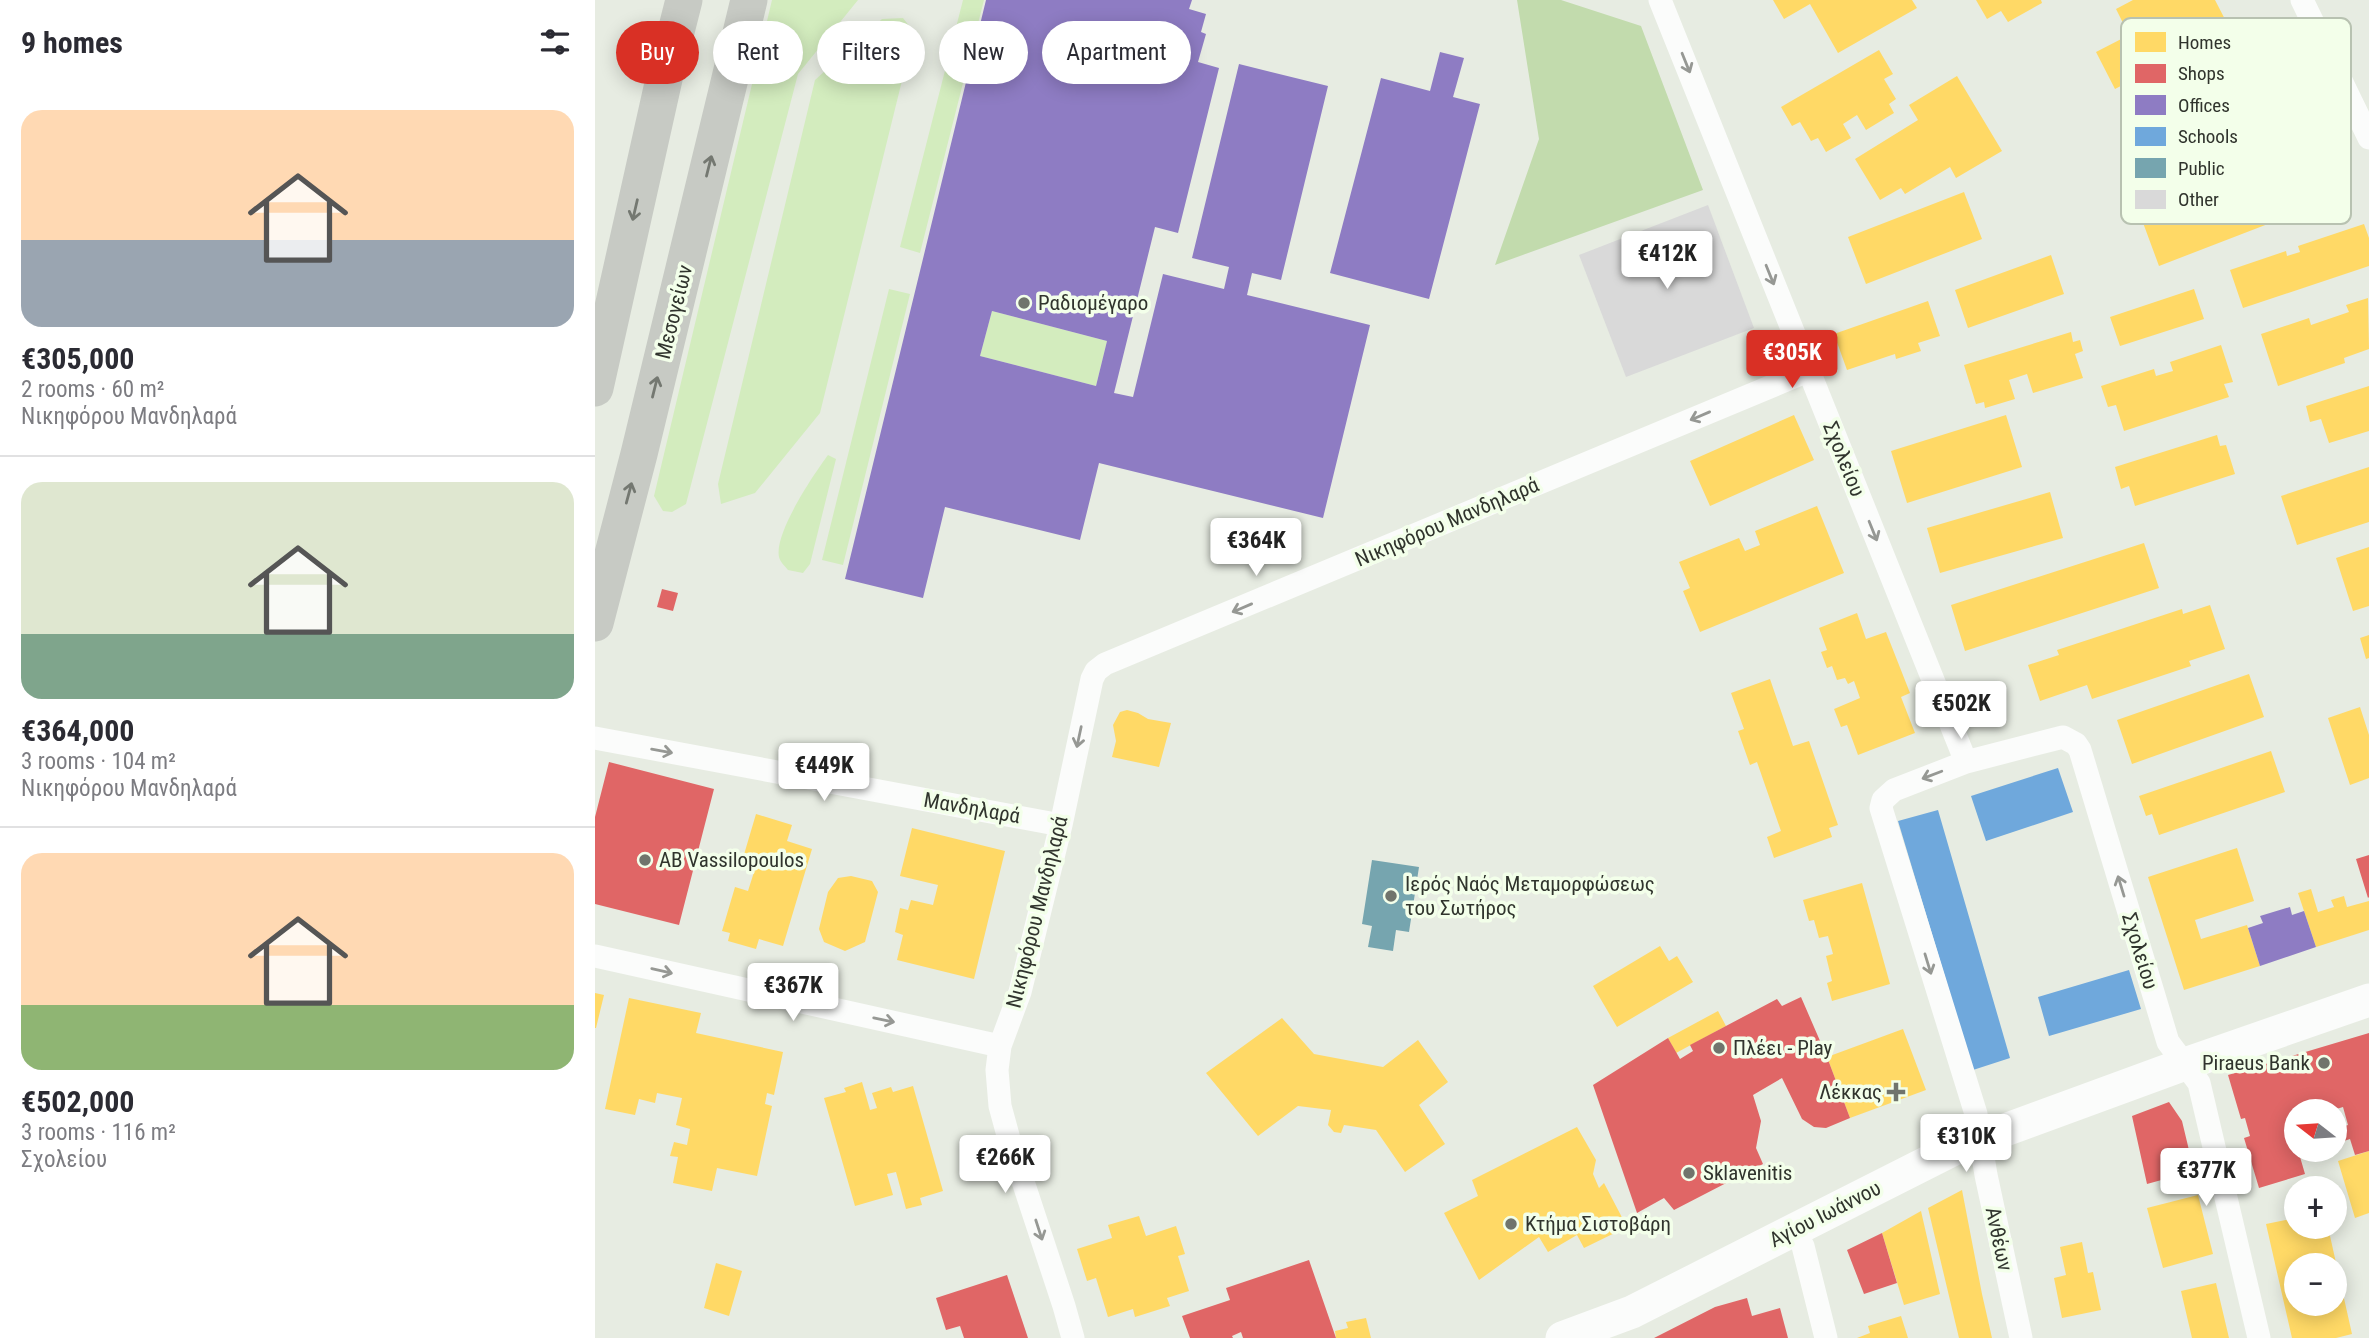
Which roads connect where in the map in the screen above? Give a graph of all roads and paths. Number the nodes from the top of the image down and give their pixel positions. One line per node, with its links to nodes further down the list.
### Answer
1 (684, 0): 9 (main road, one-way to 9)
2 (749, 0): 10 (main road, Μεσογείων, one-way to 2)
3 (1660, 0): 8 (street, Σχολείου, one-way to 8)
4 (2302, 0): 5 (street)
5 (2311, 18)
6 (2351, 101): 7 (street)
7 (2369, 138)
8 (1808, 371): 12 (street, Σχολείου, one-way to 12); 13 (street, Νικηφόρου Μανδηλαρά, one-way to 13)
9 (595, 388)
10 (595, 623)
11 (595, 738): 13 (street, Μανδηλαρά, one-way to 13)
12 (1966, 762): 17 (street, Σχολείου, one-way to 12); 18 (street, Σχολείου, one-way to 18)
13 (1061, 825): 16 (street, Νικηφόρου Μανδηλαρά)
14 (595, 957): 16 (street, one-way to 16)
15 (2369, 1000): 17 (street, Αγίου Ιωάννου)
16 (1000, 1046): 21 (street, Νικηφόρου Μανδηλαρά, one-way to 21)
17 (2185, 1064): 18 (street, Αγίου Ιωάννου); 25 (street)
18 (1980, 1139): 20 (street, Αγίου Ιωάννου); 24 (street, Ανθέων)
19 (1803, 1246): 23 (street, Αγίου Ιωάννου)
20 (1616, 1329): 22 (street, Αγίου Ιωάννου)
21 (1073, 1338)
22 (1562, 1338)
23 (1826, 1338)
24 (2021, 1338)
25 (2259, 1338)

